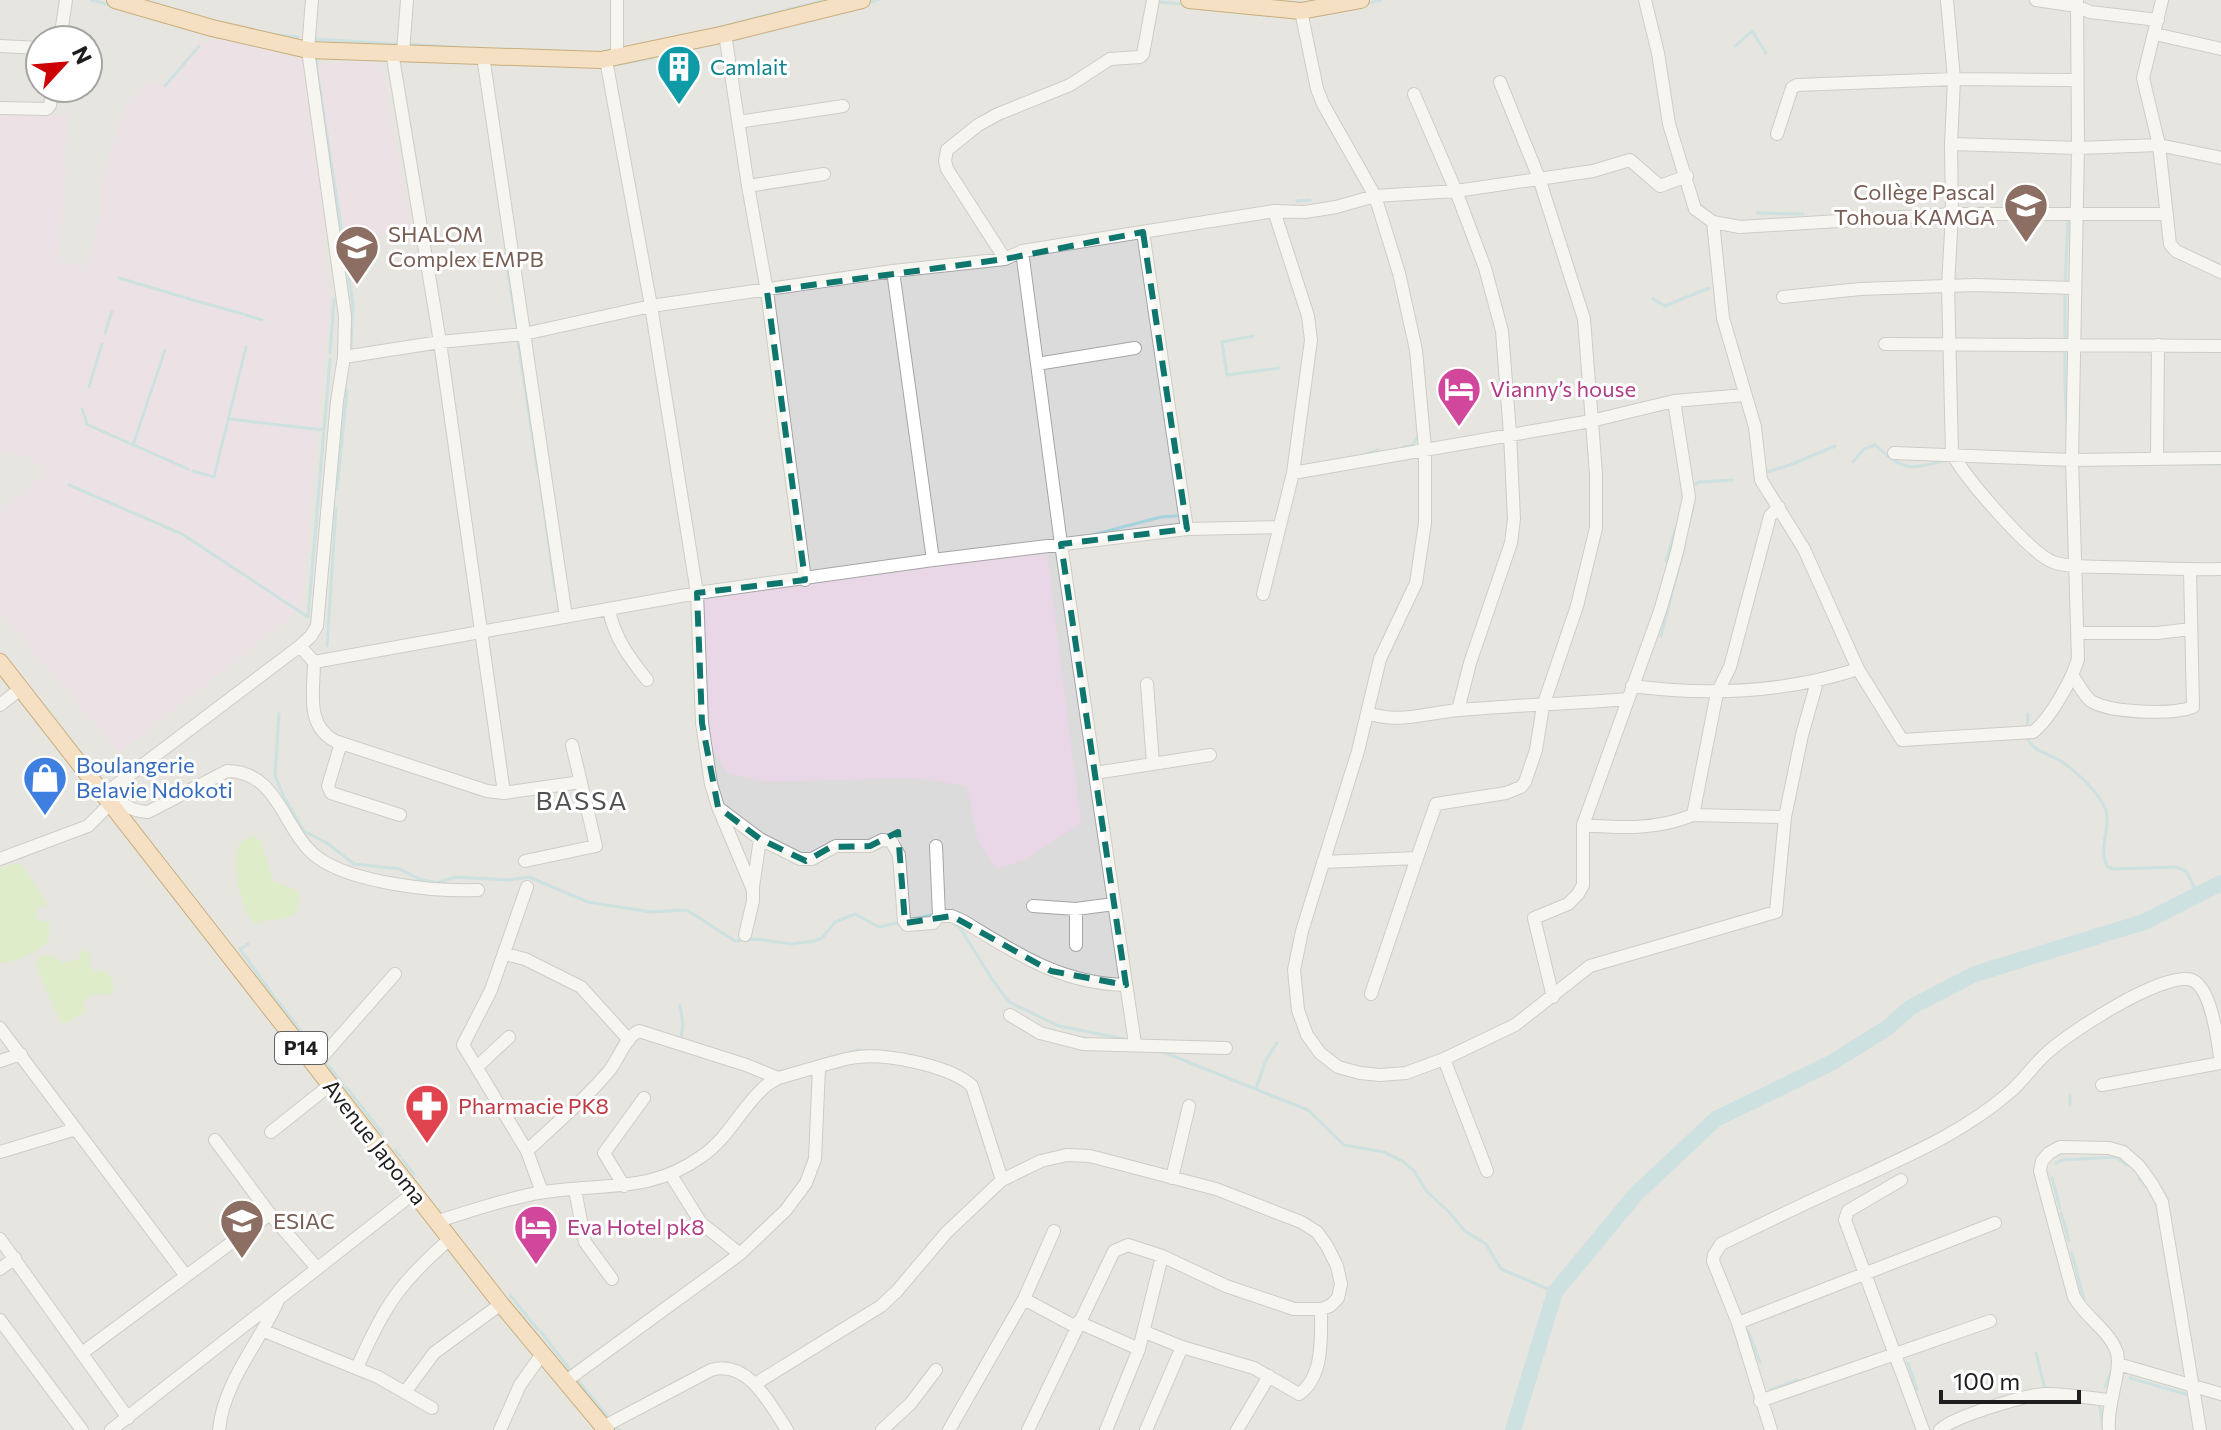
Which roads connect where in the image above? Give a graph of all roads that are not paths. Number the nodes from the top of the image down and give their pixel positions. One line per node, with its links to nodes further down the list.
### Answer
1 (66, 0): 19 (street)
2 (115, 0): 25 (main road)
3 (312, 0): 25 (street)
4 (407, 0): 5 (street); 26 (street)
5 (423, 0)
6 (617, 0): 28 (street)
7 (862, 0): 20 (main road)
8 (1153, 0): 55 (street)
9 (1189, 0): 17 (main road)
10 (1361, 0): 15 (main road)
11 (1947, 0): 29 (street)
12 (2036, 0): 16 (street)
13 (2162, 0): 18 (street)
14 (1649, 1): 43 (street)
15 (1330, 3): 17 (main road)
16 (2077, 3): 18 (street); 30 (street)
17 (1301, 11): 47 (street)
18 (2158, 20): 21 (street)
19 (62, 24)
20 (725, 34): 28 (main road); 36 (street)
21 (2155, 34): 24 (street); 39 (street)
22 (0, 46): 23 (street)
23 (24, 47)
24 (2221, 49)
25 (308, 50): 26 (main road); 71 (street)
26 (397, 52): 27 (main road); 64 (street)
27 (483, 56): 28 (main road); 63 (street)
28 (612, 59): 62 (street)
29 (1954, 79): 30 (street); 37 (street); 38 (street)
30 (2077, 80): 40 (street)
31 (1500, 82): 44 (street)
32 (1414, 94): 46 (street)
33 (50, 104): 35 (street)
34 (843, 106): 36 (street)
35 (0, 108)
36 (738, 122): 45 (street)
37 (1777, 134)
38 (1951, 144): 40 (street); 50 (street)
39 (2159, 145): 40 (street); 41 (street); 51 (street)
40 (2078, 148): 49 (street)
41 (2221, 158)
42 (824, 174): 45 (street)
43 (1687, 176): 44 (street); 52 (street)
44 (1539, 178): 46 (street); 75 (street)
45 (748, 186): 60 (street)
46 (1456, 191): 47 (street); 76 (street)
47 (1375, 196): 48 (street); 77 (street)
48 (1274, 211): 53 (street); 83 (street)
49 (2076, 213): 50 (street); 51 (street); 59 (street)
50 (1952, 214): 52 (street); 58 (street)
51 (2166, 214): 57 (street)
52 (1713, 222): 73 (street)
53 (1143, 232): 54 (street); 86 (street)
54 (1022, 251): 55 (street); 72 (street)
55 (1005, 259): 56 (street)
56 (893, 271): 60 (street); 88 (street)
57 (2221, 272)
58 (1948, 286): 59 (street); 61 (street); 66 (street)
59 (2074, 288): 67 (street)
60 (767, 291): 62 (street); 92 (street)
61 (1783, 297)
62 (651, 306): 63 (street); 93 (street)
63 (524, 334): 64 (street); 96 (street)
64 (440, 342): 71 (street); 98 (street)
65 (1885, 344): 66 (street)
66 (1949, 344): 67 (street); 79 (street)
67 (2074, 344): 68 (street); 82 (street)
68 (2158, 345): 69 (street); 81 (street)
69 (2221, 346)
70 (1135, 348): 72 (street)
71 (344, 357): 100 (street)
72 (1037, 364): 87 (street)
73 (1745, 395): 74 (street); 84 (street)
74 (1674, 401): 75 (street); 108 (street)
75 (1591, 421): 76 (street); 113 (street)
76 (1510, 434): 77 (street); 114 (street)
77 (1425, 449): 83 (street); 115 (street)
78 (1894, 453): 79 (street)
79 (1952, 453): 82 (street); 89 (street)
80 (2221, 458): 81 (street)
81 (2157, 459): 82 (street)
82 (2072, 460): 89 (street)
83 (1293, 473): 85 (street)
84 (1779, 507): 103 (street); 110 (street)
85 (1278, 527): 86 (street); 94 (street)
86 (1187, 529): 87 (street)
87 (1061, 544): 88 (street); 120 (street)
88 (933, 560): 92 (street)
89 (2074, 565): 91 (street); 99 (street)
90 (2221, 569): 91 (street)
91 (2190, 570): 97 (street)
92 (805, 580): 93 (street)
93 (697, 593): 95 (street); 124 (street)
94 (1263, 594)
95 (609, 610): 96 (street); 105 (street)
96 (566, 617): 98 (street)
97 (2191, 629): 99 (street); 104 (street)
98 (480, 633): 102 (street); 122 (street)
99 (2078, 633): 104 (street)
100 (300, 646): 102 (street); 123 (street)
101 (0, 662): 109 (main road, Avenue Japoma / P14)
102 (314, 662): 116 (street)
103 (1858, 669): 104 (street); 106 (street)
104 (2072, 675)
105 (647, 680)
106 (1817, 682): 110 (street); 127 (street)
107 (1147, 684): 119 (street)
108 (1632, 686): 110 (street); 111 (street)
109 (20, 689): 112 (street); 123 (main road, Avenue Japoma / P14)
110 (1717, 693): 126 (street)
111 (1627, 699): 113 (street); 128 (street)
112 (0, 705)
113 (1543, 706): 114 (street); 131 (street)
114 (1458, 710): 115 (street)
115 (1367, 713): 134 (street)
116 (341, 743): 122 (street); 125 (street)
117 (572, 745): 121 (street)
118 (1210, 755): 119 (street)
119 (1153, 764): 120 (street)
120 (1095, 773): 138 (street)
121 (581, 782): 122 (street); 133 (street)
122 (504, 793)
123 (107, 796): 132 (street); 136 (street); 158 (main road, Avenue Japoma / P14)
124 (718, 807): 129 (street); 137 (street)
125 (400, 815)
126 (1693, 815): 127 (street); 128 (street)
127 (1785, 817): 148 (street)
128 (1583, 825): 148 (street)
129 (760, 839): 137 (street); 141 (street)
130 (936, 846): 141 (street)
131 (1417, 858): 134 (street); 147 (street)
132 (0, 859)
133 (525, 861)
134 (1323, 862): 156 (street)
135 (527, 887): 144 (street)
136 (478, 890)
137 (753, 901): 142 (street)
138 (1114, 904): 140 (street); 146 (street)
139 (1033, 906): 140 (street)
140 (1076, 909): 143 (street)
141 (939, 916): 146 (street)
142 (745, 935)
143 (1076, 945)
144 (505, 954): 152 (street); 159 (street)
145 (395, 974): 158 (street)
146 (1126, 985): 153 (street)
147 (1371, 994)
148 (1553, 997): 156 (street)
149 (1010, 1015): 153 (street)
150 (0, 1028): 155 (street)
151 (509, 1037): 159 (street)
152 (629, 1040): 161 (street); 169 (street)
153 (1135, 1044): 154 (street)
154 (1226, 1048)
155 (21, 1054): 157 (street); 166 (street)
156 (1444, 1059): 171 (street)
157 (0, 1061)
158 (315, 1065): 162 (main road, Avenue Japoma / P14)
159 (477, 1067): 169 (street)
160 (819, 1068): 161 (street); 174 (street); 186 (street)
161 (778, 1078): 172 (street)
162 (330, 1085): 167 (street); 178 (main road, Avenue Japoma / P14)
163 (2102, 1085): 200 (street)
164 (644, 1098): 176 (street)
165 (1189, 1106): 173 (street)
166 (76, 1129): 170 (street); 192 (street)
167 (271, 1132)
168 (215, 1140): 180 (street)
169 (527, 1151): 179 (street)
170 (0, 1152)
171 (1487, 1171)
172 (671, 1175): 176 (street); 186 (street)
173 (1172, 1178): 174 (street); 197 (street)
174 (1002, 1180): 214 (street)
175 (1901, 1180): 191 (street)
176 (624, 1186): 177 (street)
177 (575, 1190): 179 (street); 193 (street)
178 (415, 1192): 181 (main road, Avenue Japoma / P14); 189 (street)
179 (542, 1192): 181 (street)
180 (270, 1214): 189 (street); 192 (street)
181 (438, 1221): 184 (main road, Avenue Japoma / P14)
182 (1995, 1223): 191 (street)
183 (1054, 1231): 195 (street)
184 (451, 1238): 196 (main road, Avenue Japoma / P14); 210 (street)
185 (0, 1239): 188 (street)
186 (740, 1254): 213 (street)
187 (1162, 1256): 197 (street); 201 (street); 203 (street)
188 (15, 1258): 190 (street); 206 (street)
189 (317, 1268): 194 (street)
190 (0, 1269)
191 (1866, 1274): 200 (street); 208 (street)
192 (186, 1276): 206 (street)
193 (612, 1279)
194 (279, 1299): 202 (street); 221 (street)
195 (1024, 1299): 201 (street); 229 (street)
196 (501, 1304): 207 (main road, Avenue Japoma / P14); 216 (street)
197 (1321, 1309): 212 (street)
198 (0, 1320): 223 (street)
199 (1990, 1321): 208 (street)
200 (1738, 1323): 219 (street)
201 (1077, 1324): 205 (street); 230 (street)
202 (264, 1331): 210 (street); 225 (street)
203 (1145, 1332): 204 (street); 205 (street)
204 (1182, 1347): 212 (street); 232 (street)
205 (1139, 1349): 231 (street)
206 (82, 1353): 221 (street)
207 (542, 1354): 213 (main road, Avenue Japoma / P14); 226 (street)
208 (1895, 1355): 219 (street); 235 (street)
209 (2118, 1364): 215 (street); 215 (street); 218 (street)
210 (357, 1368): 216 (street)
211 (936, 1370): 228 (street)
212 (1269, 1376): 233 (street)
213 (566, 1381): 222 (main road, Avenue Japoma / P14)
214 (755, 1384): 222 (street); 227 (street)
215 (2192, 1385): 217 (street); 238 (street)
216 (406, 1391): 220 (street)
217 (2221, 1394)
218 (2109, 1400): 236 (street); 237 (street)
219 (1760, 1401): 234 (street)
220 (432, 1408)
221 (128, 1418): 224 (street)
222 (604, 1428)
223 (82, 1430)
224 (111, 1430)
225 (219, 1430)
226 (500, 1430)
227 (787, 1430)
228 (882, 1430)
229 (949, 1430)
230 (1028, 1430)
231 (1106, 1430)
232 (1146, 1430)
233 (1237, 1430)
234 (1771, 1430)
235 (1923, 1430)
236 (1940, 1430)
237 (2109, 1430)
238 (2200, 1430)

